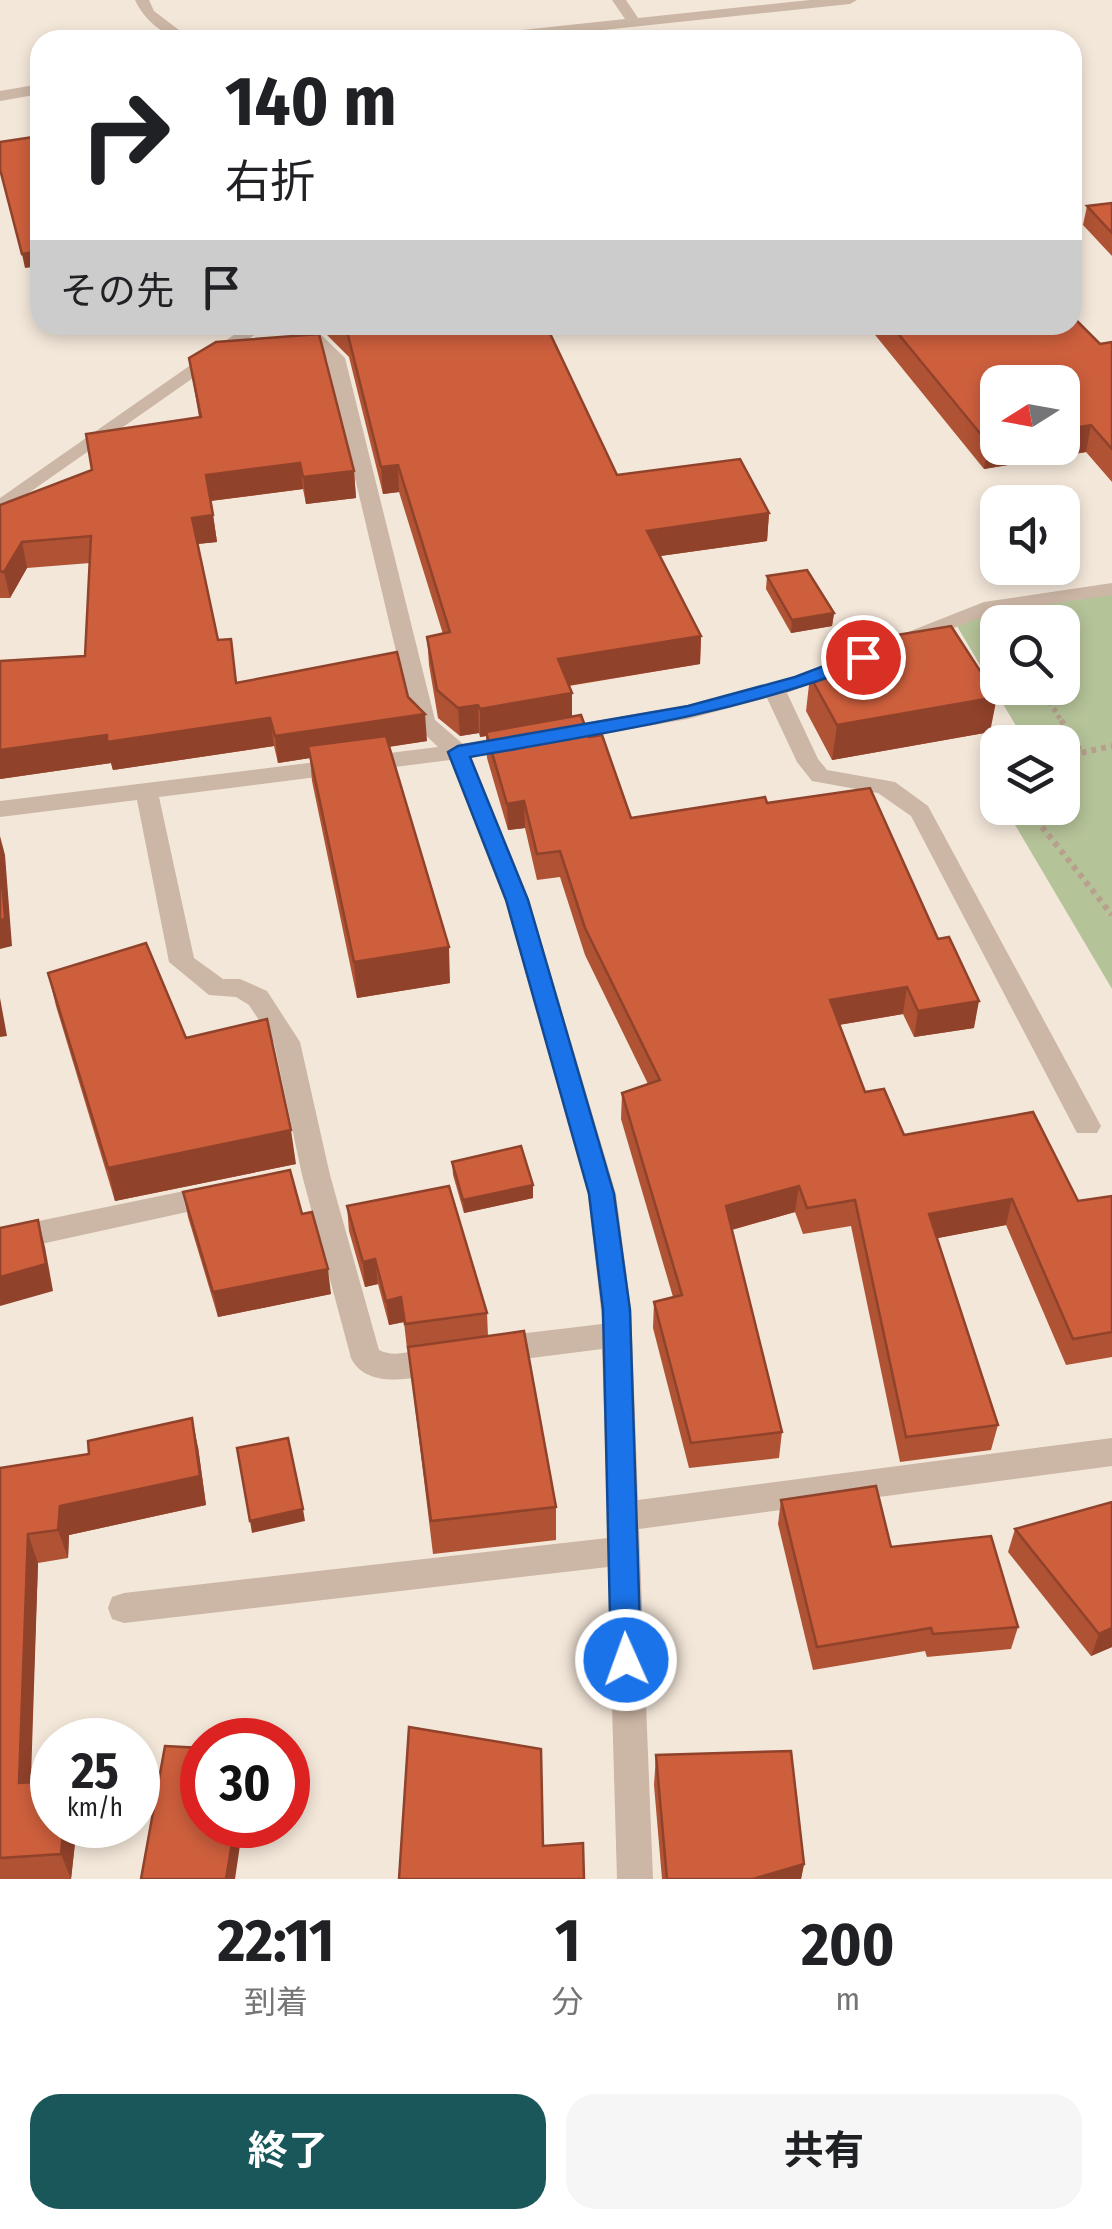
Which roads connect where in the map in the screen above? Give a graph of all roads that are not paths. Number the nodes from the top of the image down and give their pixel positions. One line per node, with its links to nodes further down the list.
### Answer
1 (142, 0): 5 (street)
2 (618, 0): 4 (street)
3 (850, 0): 4 (street)
4 (633, 21): 6 (street)
5 (172, 30)
6 (590, 30)
7 (30, 92): 8 (street)
8 (0, 96)
9 (246, 335): 11 (street)
10 (312, 335): 14 (street)
11 (0, 507)
12 (1112, 589): 13 (street)
13 (774, 689): 14 (street); 17 (street)
14 (458, 752): 15 (street); 20 (street)
15 (148, 792): 16 (street); 20 (street)
16 (0, 809)
17 (1087, 1126)
18 (239, 1191): 19 (street)
19 (0, 1241)
20 (617, 1335): 22 (street)
21 (1112, 1452): 22 (street)
22 (620, 1517): 23 (street)
23 (622, 1552): 24 (street); 25 (street)
24 (124, 1608)
25 (635, 1879)

